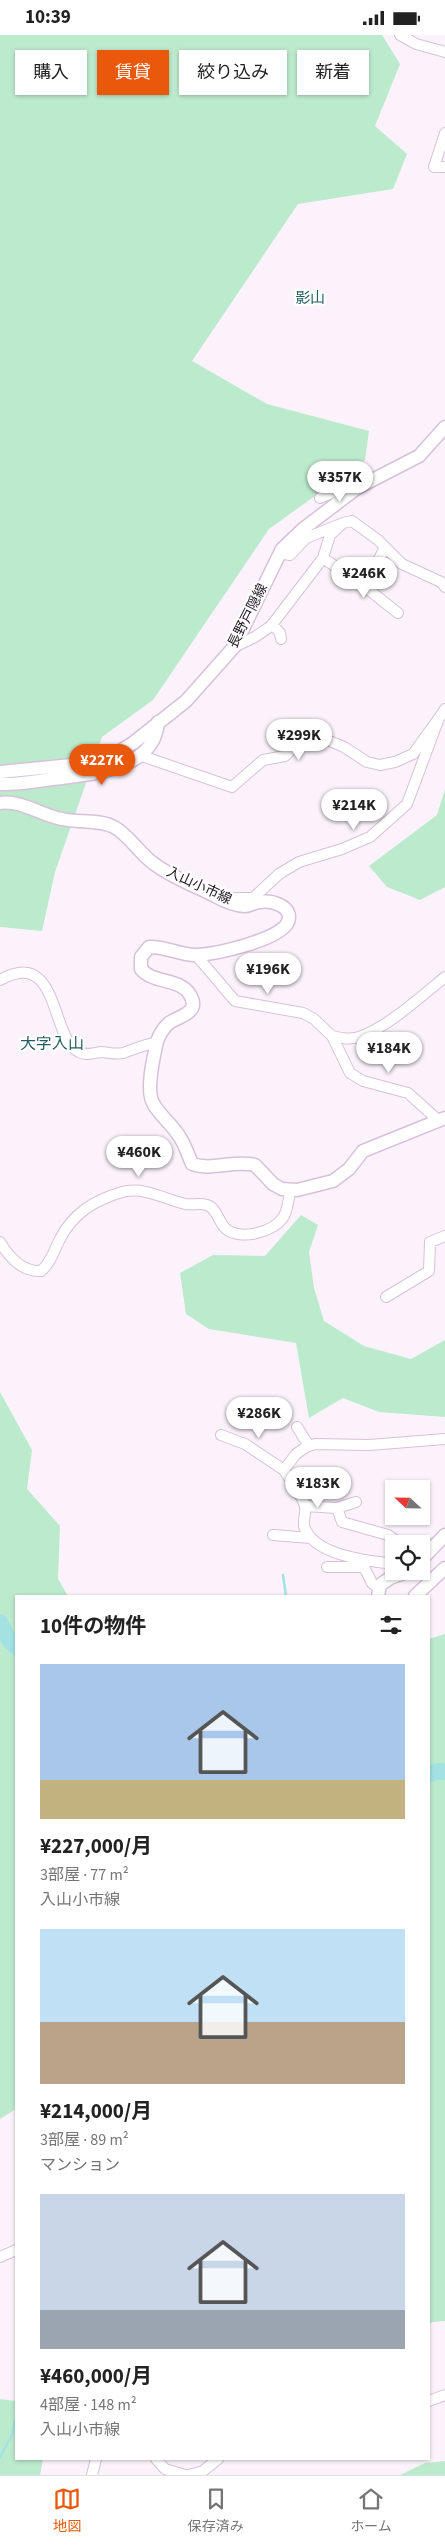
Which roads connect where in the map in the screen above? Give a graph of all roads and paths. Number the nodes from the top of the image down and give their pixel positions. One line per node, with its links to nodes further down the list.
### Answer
1 (400, 35): 2 (street)
2 (445, 52)
3 (445, 133): 4 (street)
4 (445, 167)
5 (445, 427): 6 (main road, 長野戸隠線)
6 (358, 488): 7 (street); 10 (main road, 長野戸隠線)
7 (320, 498)
8 (342, 523): 9 (street); 10 (street); 11 (street)
9 (385, 548): 12 (street); 13 (street)
10 (280, 553): 17 (main road, 長野戸隠線)
11 (323, 558): 13 (street); 15 (street)
12 (444, 581)
13 (364, 586): 14 (street)
14 (398, 613)
15 (272, 624): 16 (street); 17 (street)
16 (281, 639)
17 (234, 647): 19 (main road, 長野戸隠線)
18 (442, 714): 20 (street); 24 (street)
19 (158, 722): 20 (main road); 21 (main road, 長野戸隠線)
20 (139, 755): 22 (main road)
21 (0, 772)
22 (0, 784)
23 (0, 803): 24 (main road, 入山小市線)
24 (226, 901): 25 (main road, 入山小市線)
25 (196, 955): 28 (street); 29 (main road, 入山小市線)
26 (445, 977): 28 (street)
27 (0, 980): 29 (street)
28 (332, 1036): 30 (street)
29 (156, 1043): 31 (main road, 入山小市線)
30 (442, 1119): 31 (main road)
31 (290, 1190): 33 (street)
32 (445, 1236): 34 (street)
33 (0, 1242)
34 (386, 1297)
35 (297, 1427): 38 (street)
36 (222, 1435): 39 (street)
37 (445, 1439): 38 (street)
38 (309, 1446): 39 (street)
39 (284, 1470): 41 (street)
40 (356, 1502): 42 (street)
41 (306, 1506): 42 (street); 46 (street)
42 (337, 1508): 44 (street)
43 (273, 1535): 46 (street)
44 (388, 1535)
45 (445, 1535): 47 (main road)
46 (311, 1538): 48 (street)
47 (430, 1551)
48 (385, 1564)
49 (327, 1567): 52 (street)
50 (445, 1568): 53 (main road)
51 (387, 1580): 52 (main road)
52 (378, 1592)
53 (416, 1595)
54 (15, 2250): 55 (street)
55 (0, 2257)
56 (445, 2395): 57 (street)
57 (430, 2401)
58 (96, 2460): 61 (street)
59 (157, 2460): 62 (street)
60 (217, 2460): 62 (street)
61 (92, 2475)
62 (187, 2475)

